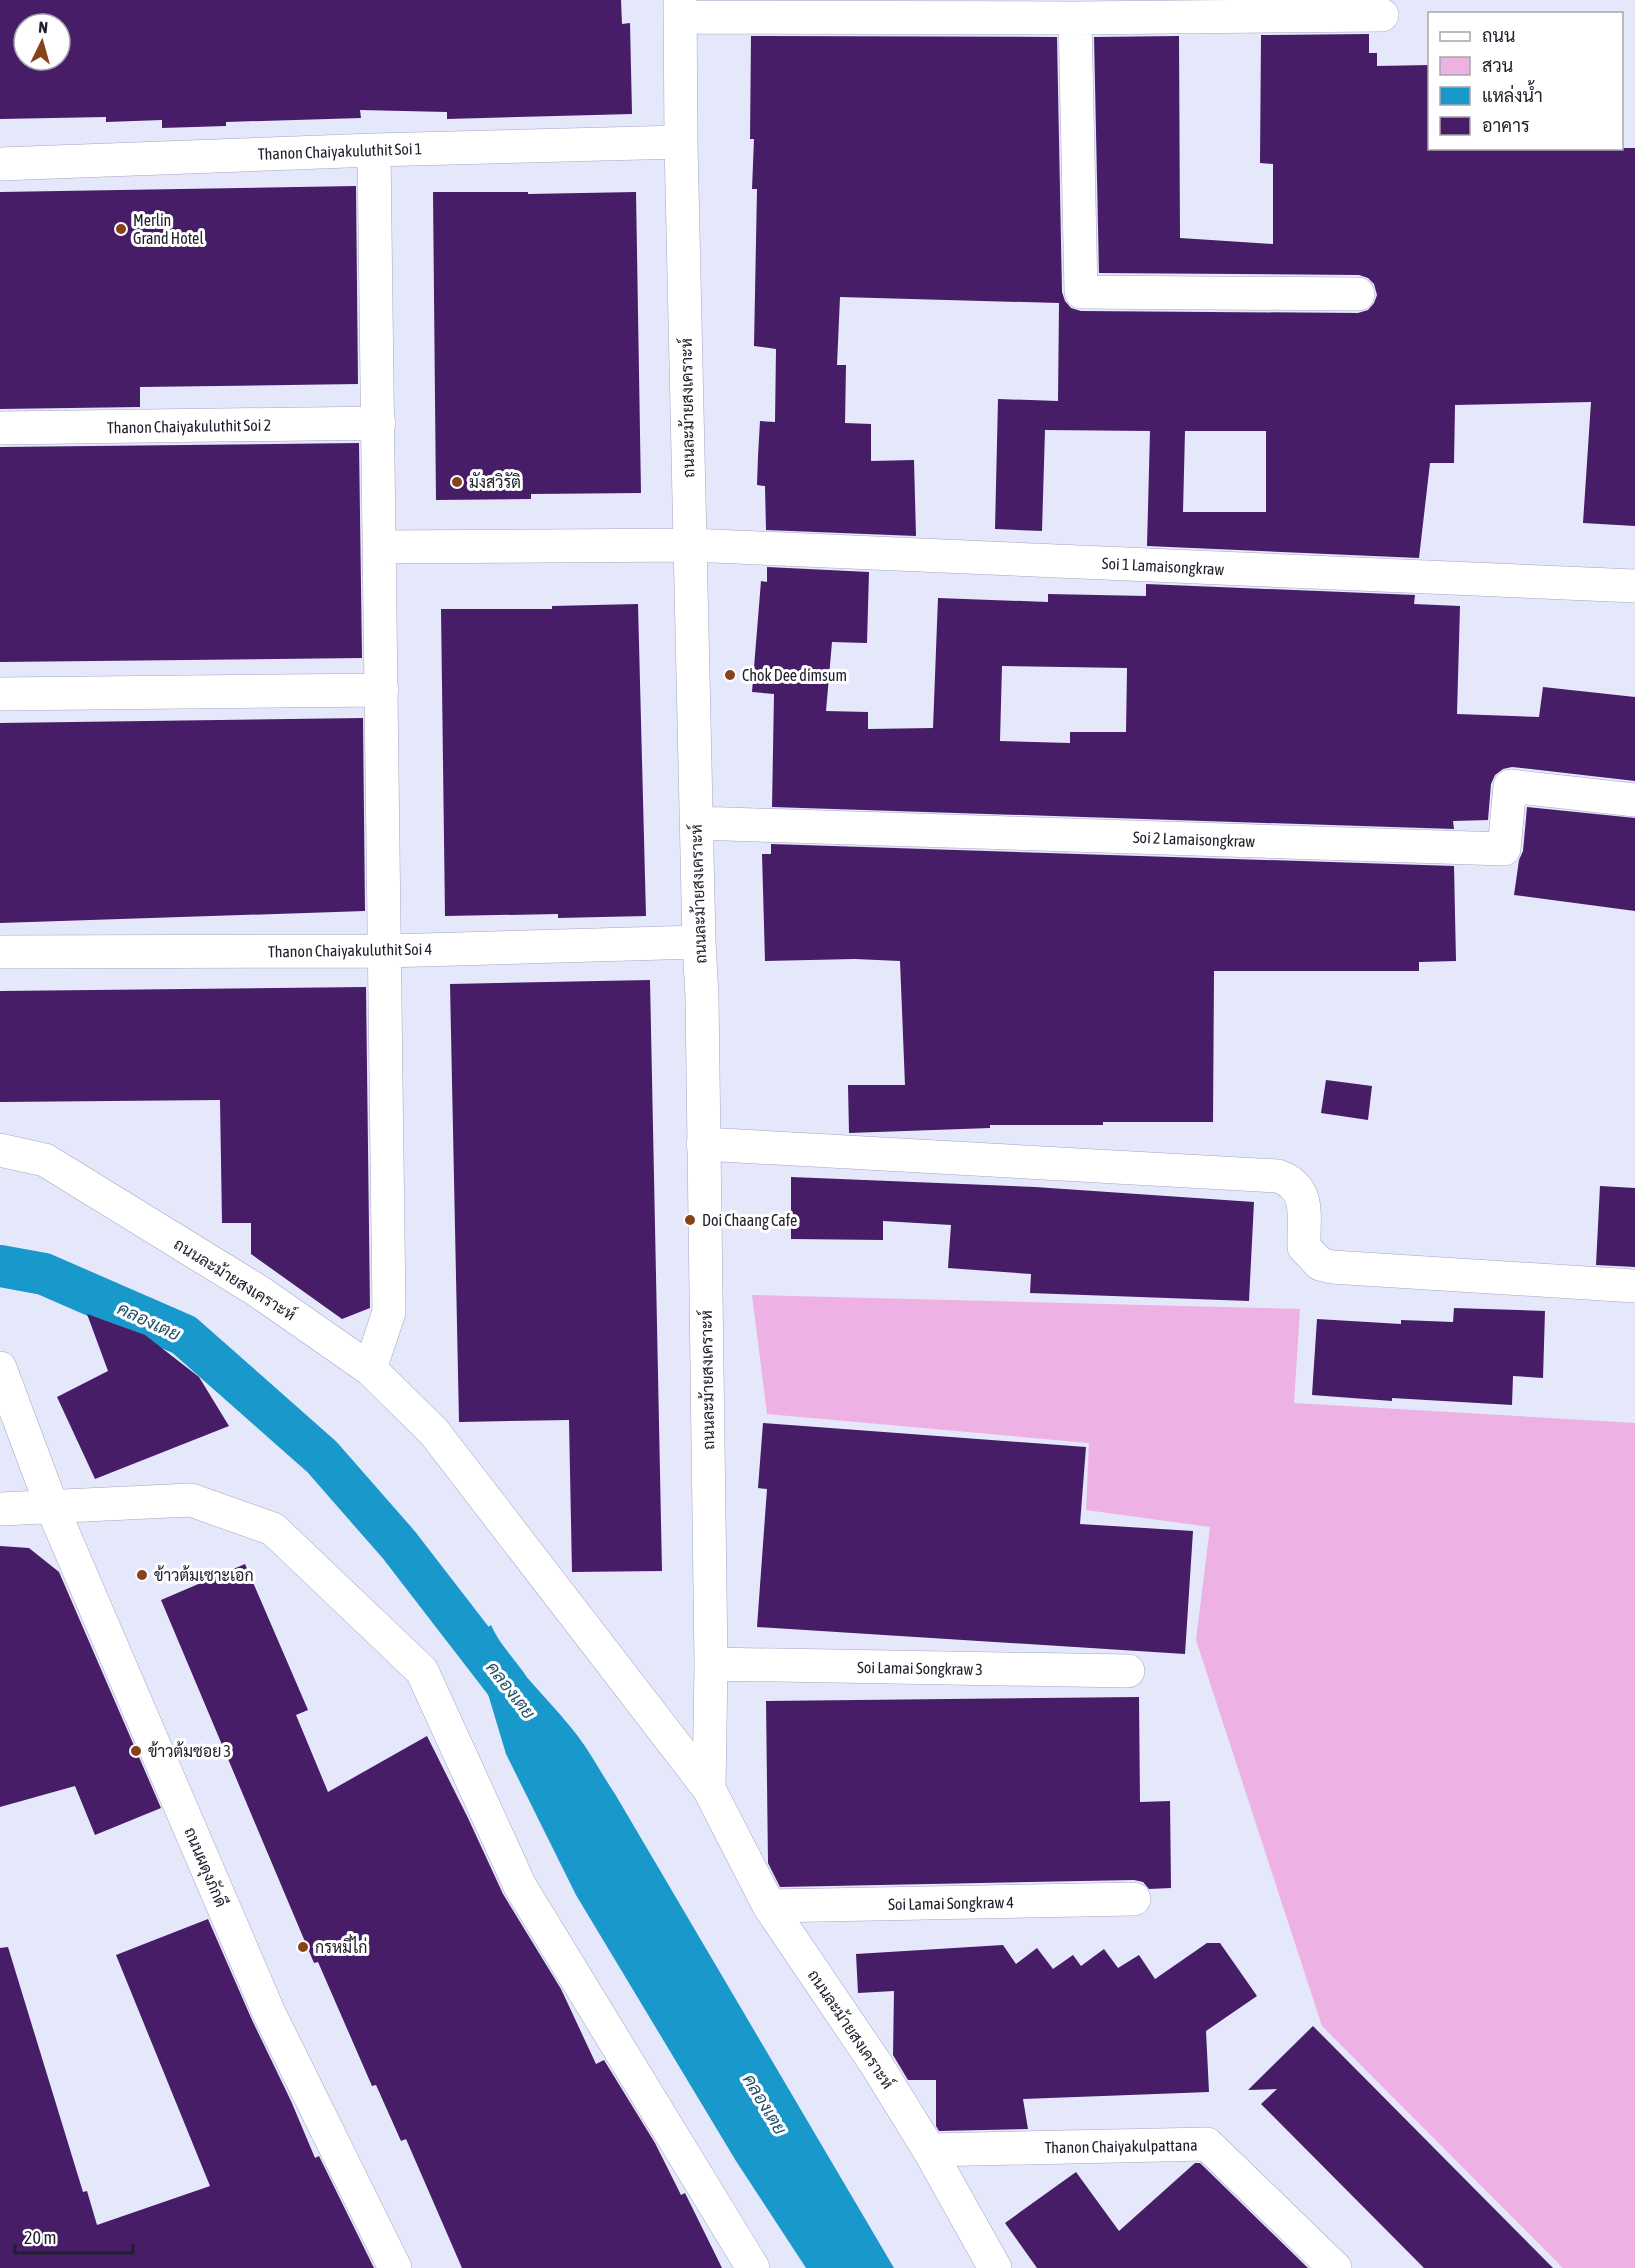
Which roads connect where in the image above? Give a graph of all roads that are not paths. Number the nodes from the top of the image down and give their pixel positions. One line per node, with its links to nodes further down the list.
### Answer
1 (680, 9): 3 (street); 4 (street, ถนนละม้ายสงเคราะห์)
2 (1382, 15): 3 (street)
3 (1075, 18): 7 (street)
4 (681, 142): 5 (street, Thanon Chaiyakuluthit Soi 1); 10 (street, ถนนละม้ายสงเคราะห์)
5 (374, 150): 6 (street, Thanon Chaiyakuluthit Soi 1); 8 (street)
6 (0, 164)
7 (1358, 294)
8 (379, 423): 9 (street, Thanon Chaiyakuluthit Soi 2); 11 (street)
9 (0, 428)
10 (690, 545): 11 (street, Soi 1 Lamaisongkraw); 12 (street, Soi 1 Lamaisongkraw); 16 (street, ถนนละม้ายสงเคราะห์)
11 (379, 547): 13 (street)
12 (1635, 586)
13 (382, 690): 14 (street); 18 (street)
14 (0, 694)
15 (1635, 800): 16 (street, Soi 2 Lamaisongkraw)
16 (696, 823): 17 (street, ถนนละม้ายสงเคราะห์)
17 (699, 942): 18 (street, Thanon Chaiyakuluthit Soi 4); 20 (street, ถนนละม้ายสงเคราะห์)
18 (386, 951): 19 (street, Thanon Chaiyakuluthit Soi 4); 24 (street)
19 (0, 952)
20 (703, 1144): 22 (street); 27 (street, ถนนละม้ายสงเคราะห์)
21 (0, 1150): 24 (street, ถนนละม้ายสงเคราะห์)
22 (1635, 1287)
23 (0, 1368): 25 (street, ถนนผดุงภักดี)
24 (370, 1369): 29 (street, ถนนละม้ายสงเคราะห์)
25 (52, 1507): 26 (street); 33 (street, ถนนผดุงภักดี); 34 (street)
26 (0, 1509)
27 (711, 1664): 28 (street, Soi Lamai Songkraw 3); 29 (street, ถนนละม้ายสงเคราะห์)
28 (1128, 1671)
29 (709, 1789): 31 (street, ถนนละม้ายสงเคราะห์)
30 (1134, 1899): 31 (street, Soi Lamai Songkraw 4)
31 (769, 1906): 32 (street, ถนนละม้ายสงเคราะห์)
32 (929, 2150): 35 (street, ถนนละม้ายสงเคราะห์); 36 (street, Thanon Chaiyakulpattana)
33 (394, 2268)
34 (753, 2268)
35 (995, 2268)
36 (1335, 2268)

